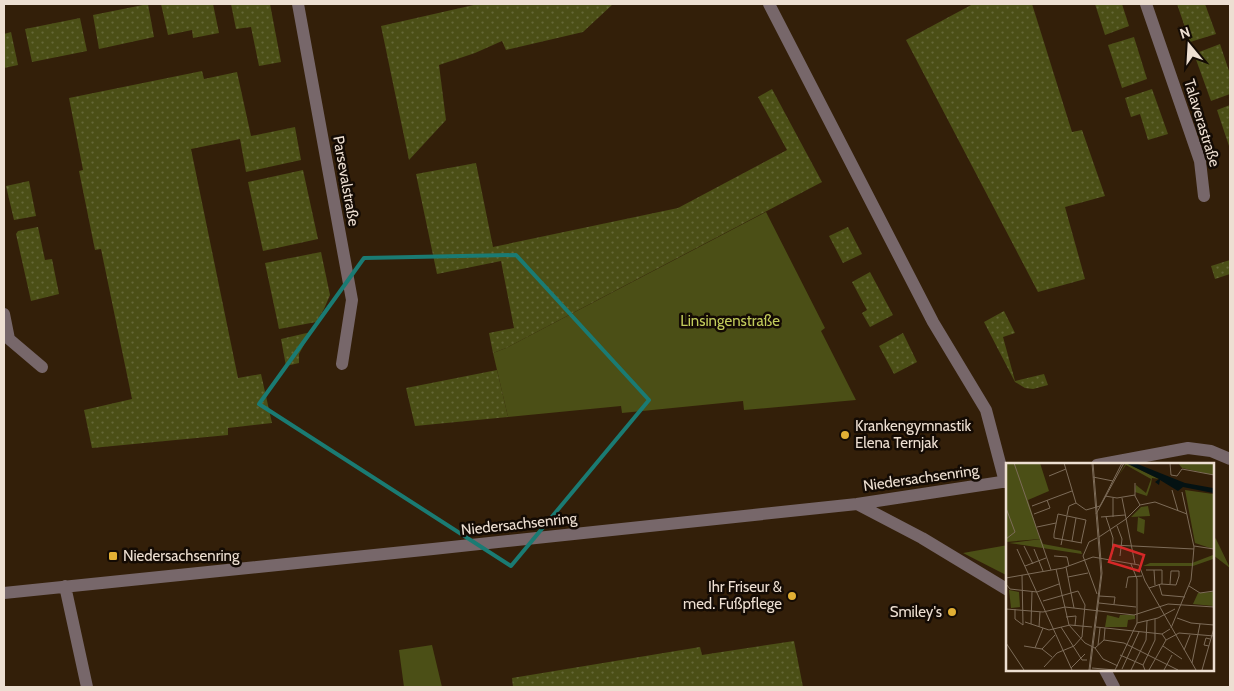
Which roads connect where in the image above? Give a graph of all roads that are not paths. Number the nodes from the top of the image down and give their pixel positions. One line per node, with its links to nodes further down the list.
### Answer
1 (298, 4): 6 (street, Parsevalstraße)
2 (769, 4): 10 (street)
3 (1146, 4): 4 (street, Talaverastraße)
4 (1204, 196)
5 (4, 314): 7 (street)
6 (342, 364)
7 (42, 367)
8 (1230, 459): 9 (street)
9 (1108, 463)
10 (1006, 481): 11 (street, Niedersachsenring)
11 (857, 504): 12 (street, Niedersachsenring); 13 (street)
12 (65, 586): 14 (street, Niedersachsenring); 16 (street)
13 (1006, 589)
14 (4, 593)
15 (1106, 671): 17 (street)
16 (87, 687)
17 (1114, 687)

